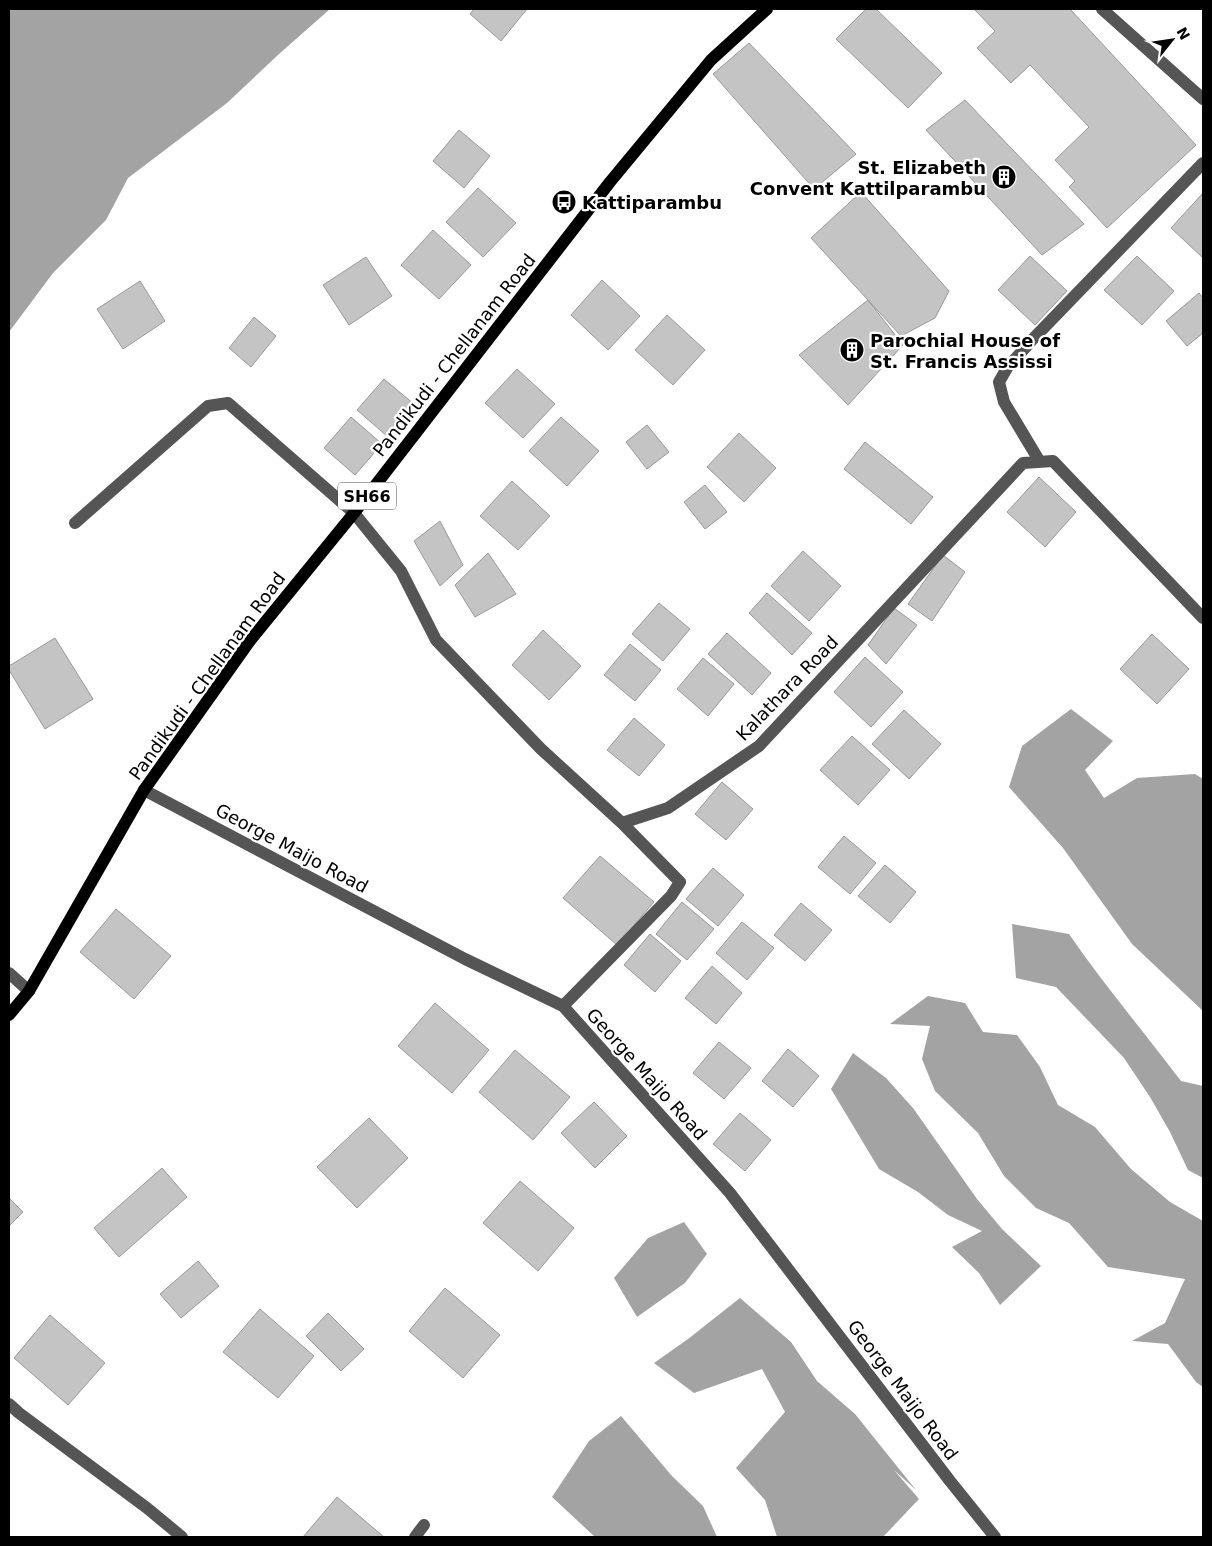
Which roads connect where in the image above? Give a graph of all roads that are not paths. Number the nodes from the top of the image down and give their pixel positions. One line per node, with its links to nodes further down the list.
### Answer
1 (767, 9): 6 (main road, Pandikudi - Chellanam Road / SH66)
2 (1102, 9): 3 (street)
3 (1203, 99)
4 (1203, 163): 5 (street)
5 (1040, 462): 8 (street); 10 (street, Kalathara Road)
6 (354, 513): 7 (street); 9 (main road, Pandikudi - Chellanam Road / SH66); 10 (street)
7 (74, 523)
8 (1203, 618)
9 (144, 790): 12 (main road, Pandikudi - Chellanam Road / SH66); 13 (street, George Maijo Road)
10 (622, 823): 13 (street)
11 (9, 973): 12 (street)
12 (29, 991): 14 (main road, Pandikudi - Chellanam Road / SH66)
13 (563, 1006): 19 (street, George Maijo Road)
14 (9, 1015)
15 (9, 1404): 17 (street)
16 (424, 1525): 18 (street)
17 (182, 1537)
18 (415, 1537)
19 (995, 1537)

